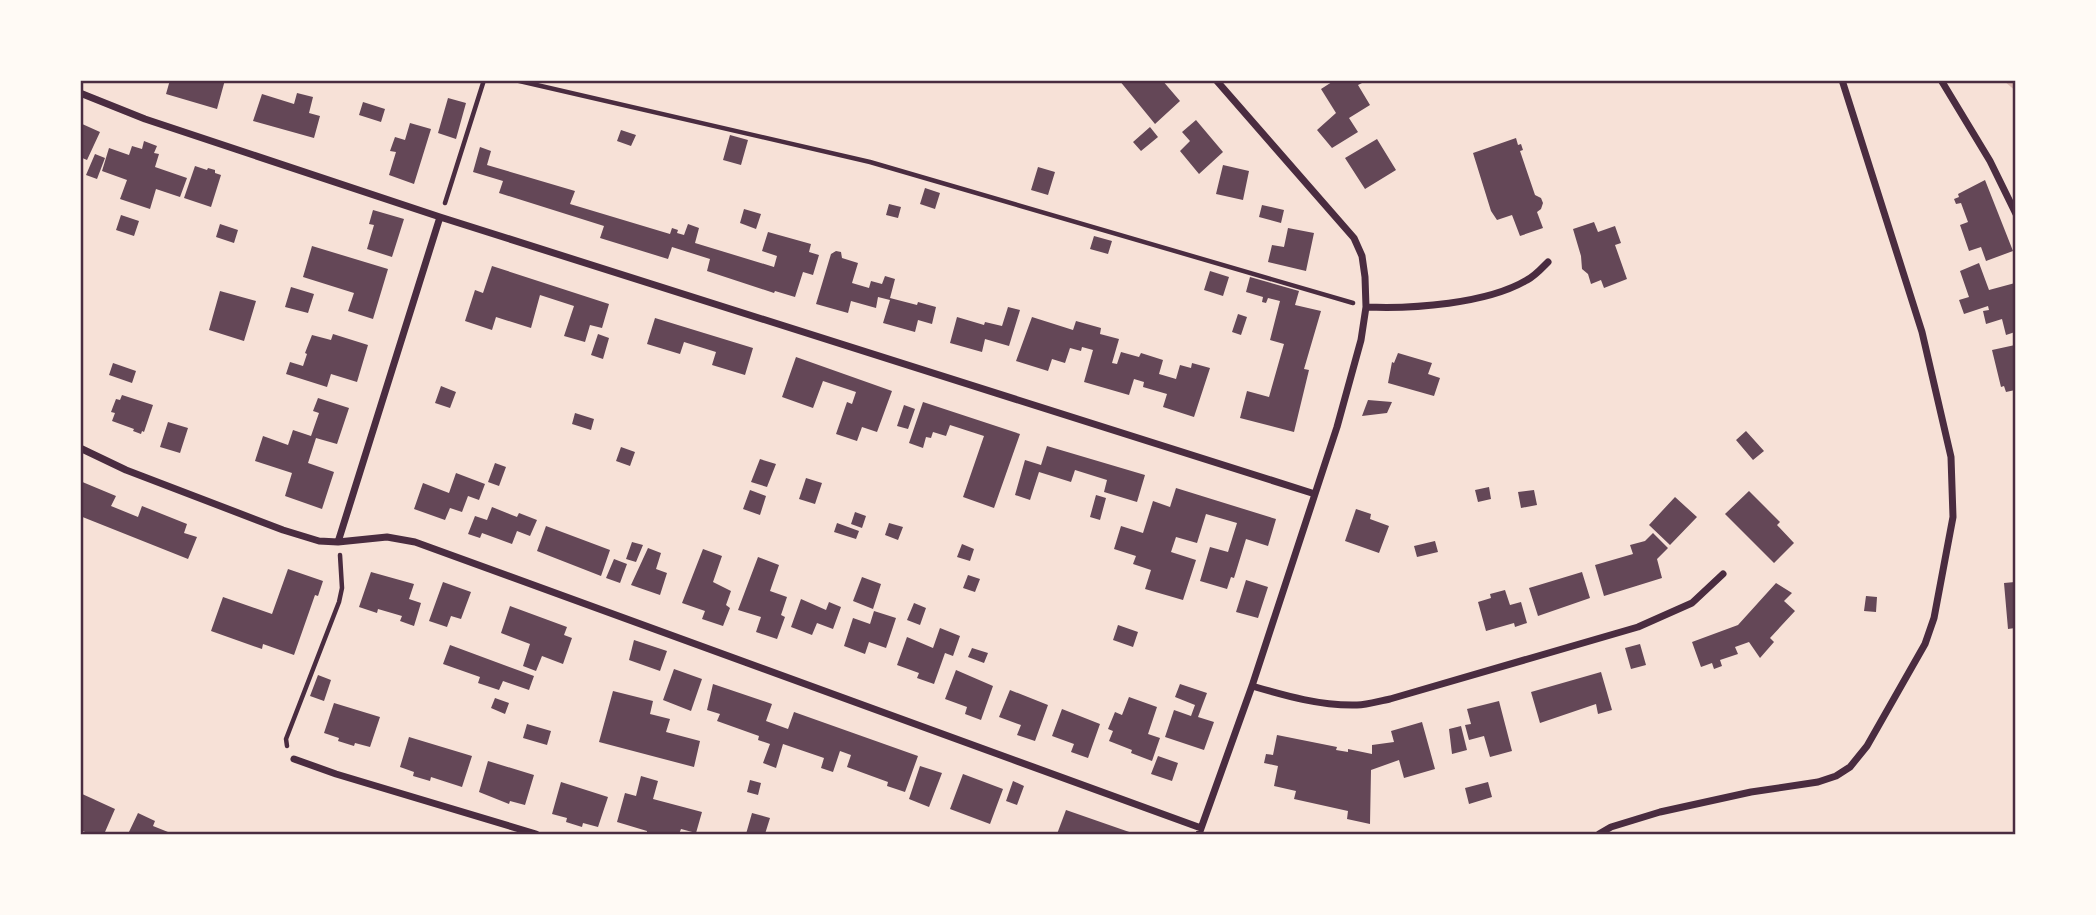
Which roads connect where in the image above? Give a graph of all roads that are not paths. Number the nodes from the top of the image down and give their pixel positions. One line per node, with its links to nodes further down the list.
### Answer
1 (1216, 80): 8 (street)
2 (1842, 80): 17 (street)
3 (1941, 80): 5 (street)
4 (80, 93): 6 (street)
5 (2015, 214)
6 (440, 217): 10 (street); 11 (street)
7 (1548, 262): 8 (street)
8 (1366, 307): 10 (street)
9 (80, 448): 11 (street)
10 (1315, 494): 13 (street)
11 (338, 542): 15 (street)
12 (1723, 574): 13 (street)
13 (1252, 686): 15 (street)
14 (294, 759): 16 (street)
15 (1200, 831)
16 (536, 835)
17 (1599, 835)

